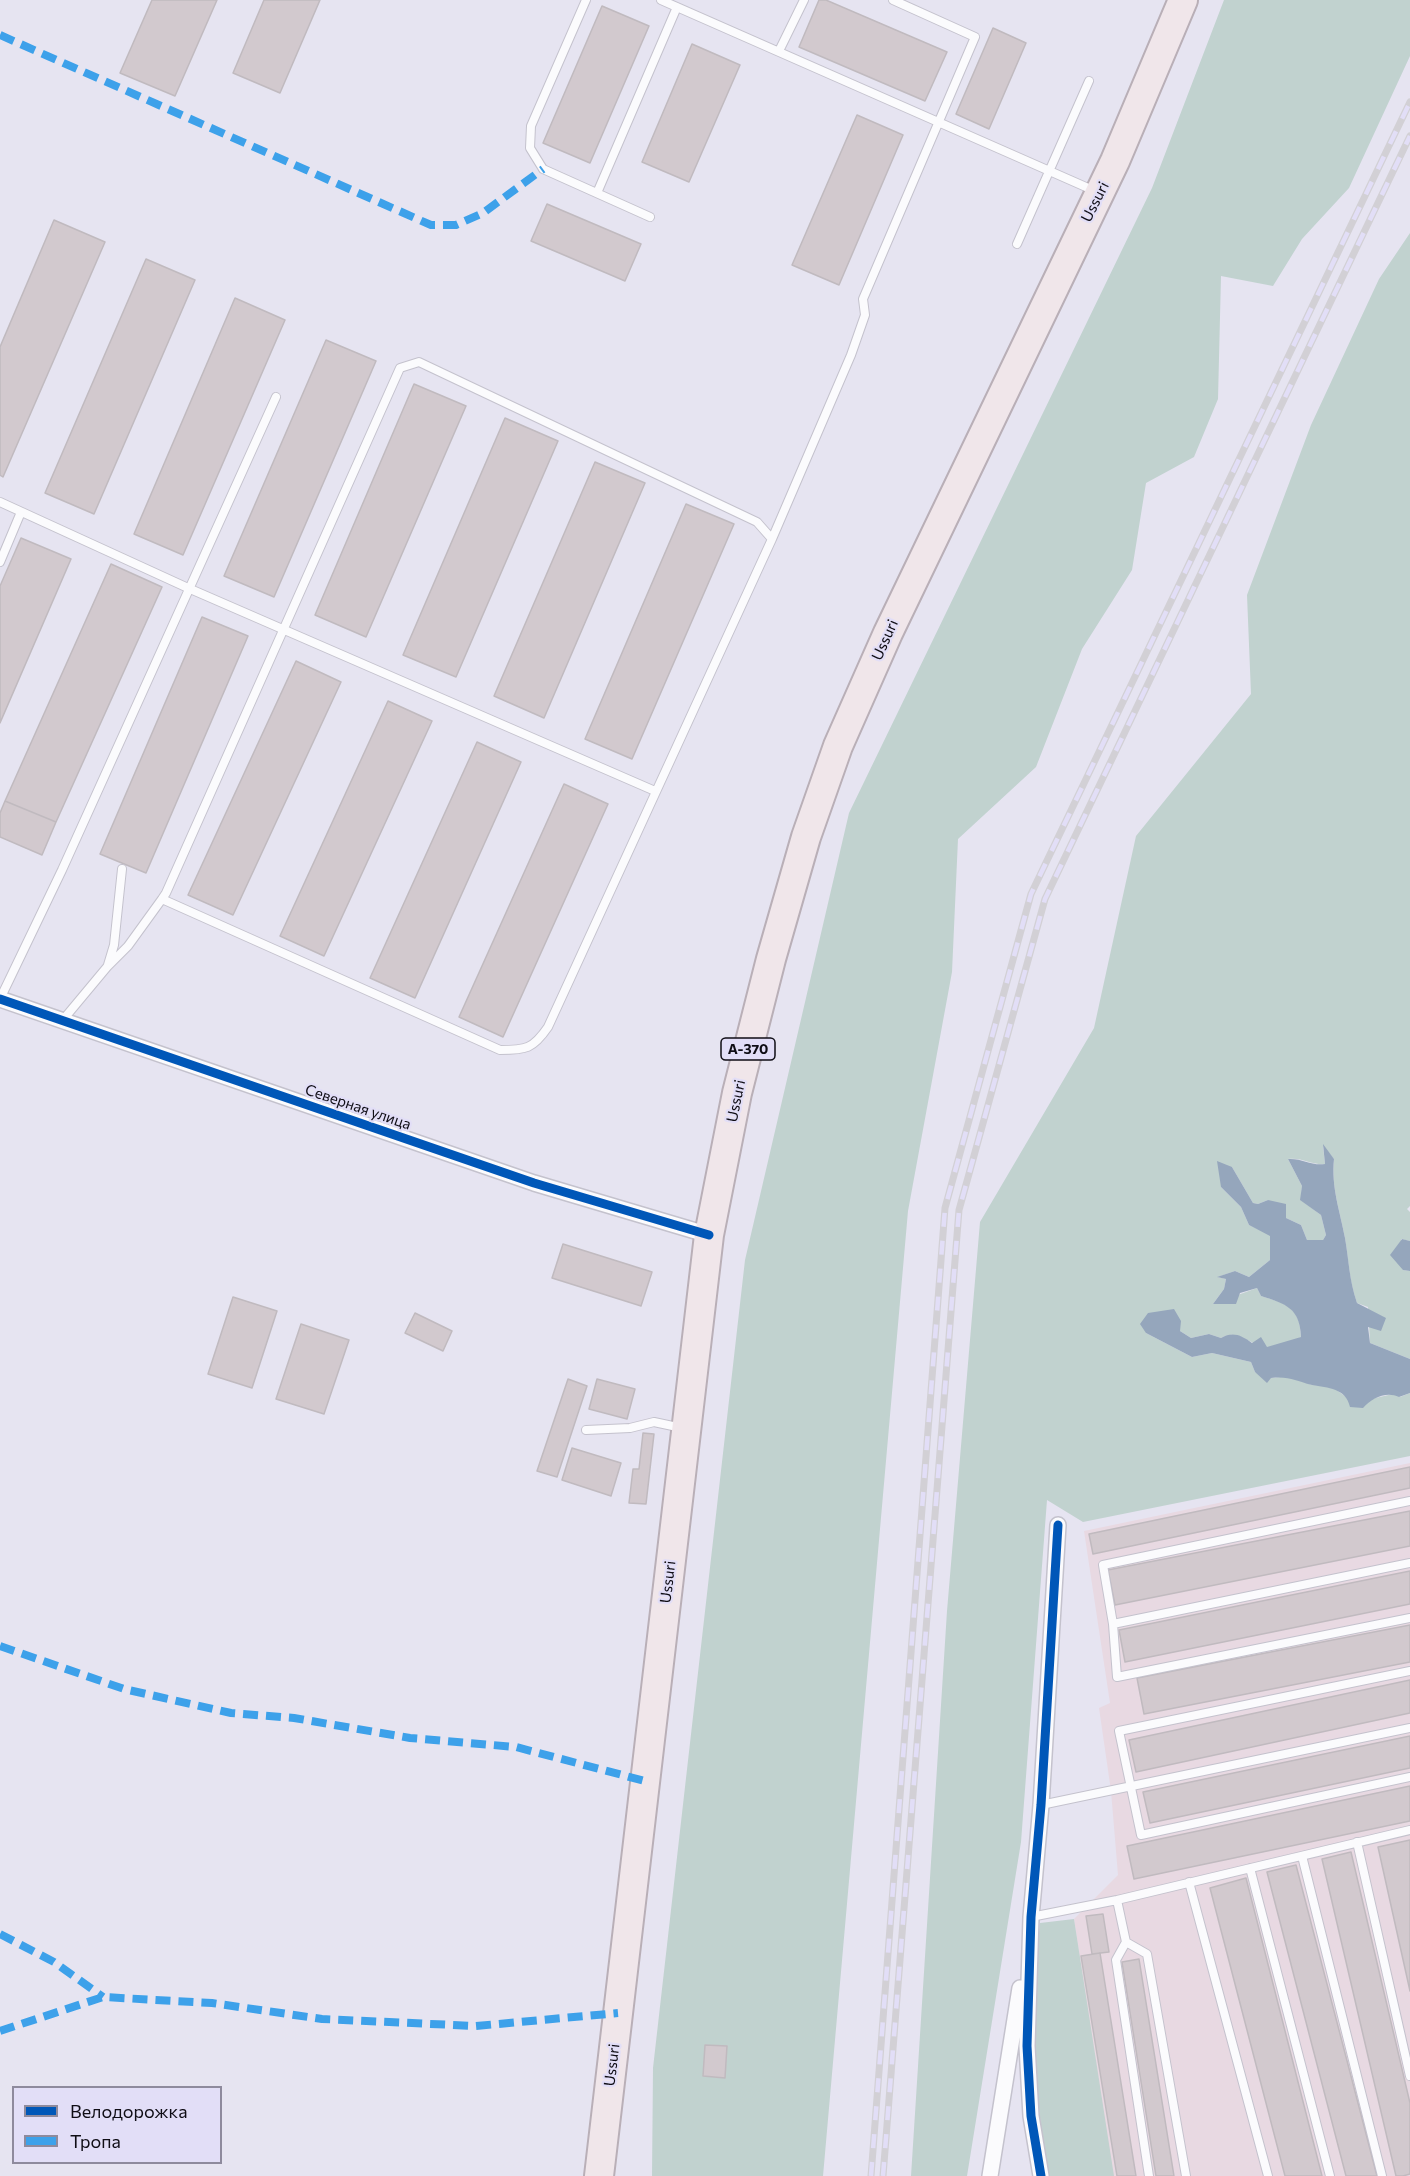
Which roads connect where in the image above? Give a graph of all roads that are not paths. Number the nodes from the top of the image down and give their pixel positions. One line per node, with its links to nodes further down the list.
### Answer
1 (586, 0): 11 (lane)
2 (661, 0): 6 (lane)
3 (804, 0): 7 (lane)
4 (893, 0): 9 (lane)
5 (1183, 0): 12 (highway, Ussuri / А-370)
6 (677, 7): 7 (lane); 11 (lane)
7 (779, 51): 9 (lane)
8 (1089, 81): 10 (lane)
9 (938, 124): 10 (lane); 18 (lane)
10 (1051, 172): 12 (lane); 14 (lane)
11 (597, 193): 13 (lane)
12 (1099, 193): 28 (highway, Ussuri / А-370)
13 (650, 217)
14 (1017, 244)
15 (276, 397): 20 (lane)
16 (1, 504): 17 (lane)
17 (21, 512): 19 (lane); 20 (lane)
18 (772, 539): 21 (lane); 22 (lane)
19 (0, 562)
20 (188, 588): 21 (lane); 26 (lane)
21 (286, 629): 22 (lane); 24 (lane)
22 (655, 791): 24 (lane)
23 (122, 869): 25 (lane)
24 (162, 899): 25 (lane)
25 (107, 967): 27 (lane)
26 (0, 999): 27 (street, Северная улица)
27 (62, 1021): 28 (street, Северная улица)
28 (709, 1235): 29 (highway, Ussuri / А-370)
29 (687, 1429): 30 (lane); 50 (highway, Ussuri / А-370)
30 (586, 1430)
31 (1410, 1502): 35 (lane)
32 (1058, 1525): 40 (street)
33 (1410, 1563): 35 (lane)
34 (1410, 1618): 35 (lane)
35 (1113, 1624)
36 (1410, 1671): 39 (lane)
37 (1410, 1728): 39 (lane)
38 (1410, 1777): 39 (lane)
39 (1131, 1787): 40 (lane)
40 (1041, 1805): 47 (street)
41 (1410, 1830): 42 (lane)
42 (1357, 1842): 43 (lane); 49 (lane)
43 (1302, 1856): 44 (lane); 57 (lane)
44 (1250, 1868): 45 (lane); 56 (lane)
45 (1189, 1882): 46 (lane); 55 (lane)
46 (1117, 1900): 47 (lane); 48 (lane)
47 (1031, 1917): 51 (street); 52 (street)
48 (1126, 1942): 53 (lane); 54 (lane)
49 (1410, 2076)
50 (598, 2176)
51 (990, 2176)
52 (1041, 2176)
53 (1149, 2176)
54 (1186, 2176)
55 (1268, 2176)
56 (1330, 2176)
57 (1382, 2176)

